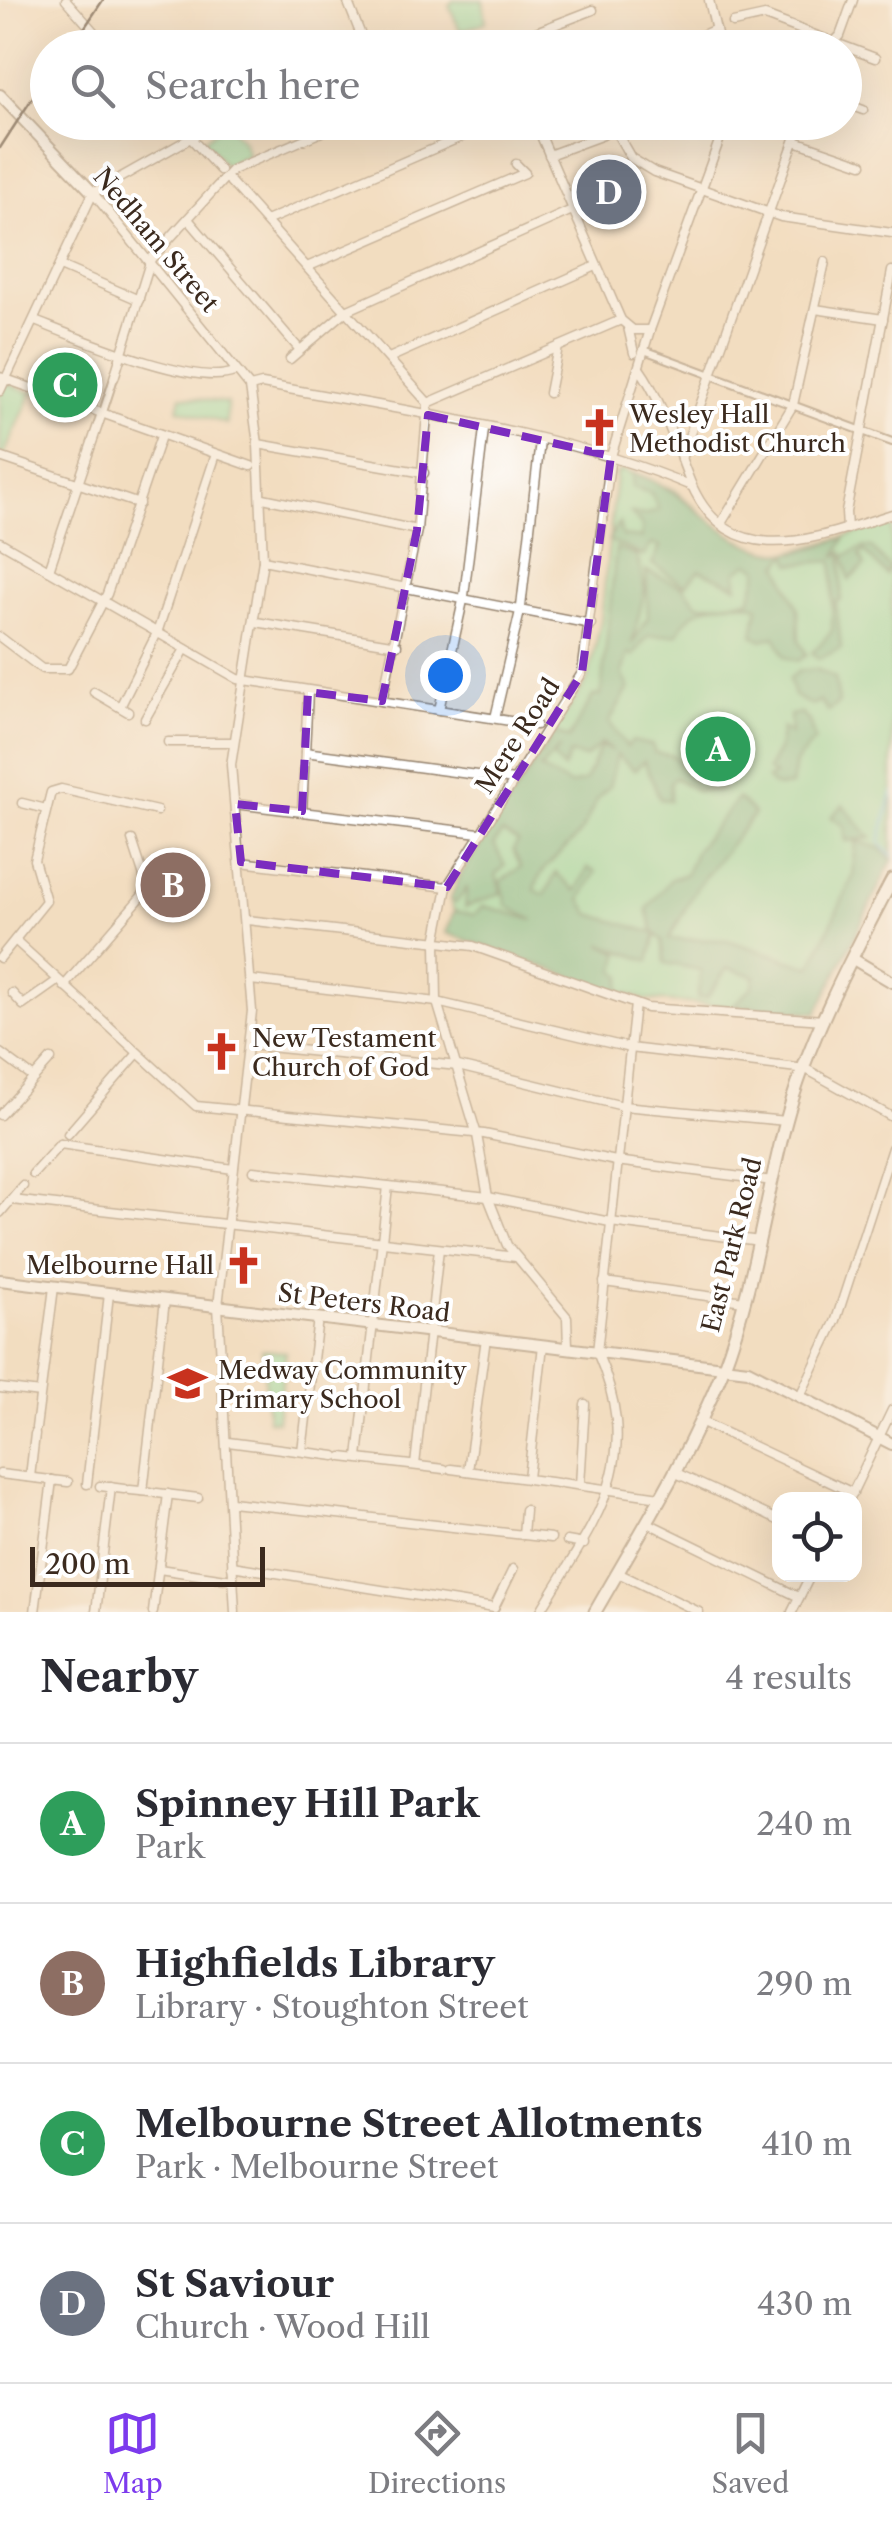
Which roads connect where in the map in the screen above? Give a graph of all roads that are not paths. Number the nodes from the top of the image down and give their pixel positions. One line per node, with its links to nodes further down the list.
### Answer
1 (66, 0): 8 (street)
2 (347, 0): 9 (street)
3 (709, 0): 7 (street)
4 (853, 0): 12 (street)
5 (592, 10): 10 (street)
6 (733, 23): 11 (street)
7 (716, 29)
8 (92, 30)
9 (359, 30)
10 (541, 30)
11 (797, 30)
12 (842, 30)
13 (862, 54): 14 (street)
14 (874, 58)
15 (0, 94): 16 (street, Nedham Street)
16 (30, 126)
17 (43, 140): 31 (street, Nedham Street)
18 (192, 140): 29 (street); 31 (street)
19 (302, 140): 29 (street)
20 (444, 140): 35 (street)
21 (542, 140): 26 (street)
22 (590, 140): 26 (street)
23 (615, 140): 30 (street)
24 (719, 140): 30 (street, Mere Road)
25 (795, 141): 28 (street); 33 (street)
26 (549, 156): 32 (street)
27 (516, 164): 41 (street)
28 (862, 164)
29 (223, 174): 34 (street); 35 (street)
30 (702, 186): 33 (street); 49 (street, Mere Road)
31 (93, 193): 37 (street, Nedham Street); 39 (street)
32 (572, 210): 40 (street); 45 (street)
33 (768, 212): 36 (street); 58 (street)
34 (188, 219): 37 (street); 51 (street)
35 (266, 221): 41 (street)
36 (892, 233)
37 (151, 259): 43 (street); 57 (street, Nedham Street)
38 (825, 262): 44 (street)
39 (60, 266): 43 (street); 47 (street)
40 (596, 266): 48 (street); 54 (street)
41 (307, 267): 45 (street)
42 (892, 271): 46 (street)
43 (139, 300): 53 (street)
44 (815, 309): 46 (street); 65 (street)
45 (346, 310): 51 (street); 54 (street)
46 (883, 319): 69 (street)
47 (35, 321): 53 (street); 60 (street)
48 (625, 324): 49 (street); 50 (street); 52 (street)
49 (650, 330): 52 (street, Mere Road)
50 (558, 347): 63 (street); 64 (street)
51 (300, 350): 55 (street)
52 (639, 352): 56 (street, Mere Road); 58 (street)
53 (121, 355): 57 (street); 59 (street)
54 (389, 358): 64 (street)
55 (290, 359)
56 (640, 368): 75 (street, Mere Road); 77 (street)
57 (234, 372): 61 (street, Nedham Street)
58 (711, 374): 65 (street); 77 (street)
59 (114, 378): 66 (street)
60 (2, 379): 62 (street); 66 (street)
61 (250, 387): 67 (street); 73 (street)
62 (0, 391)
63 (549, 393)
64 (428, 403): 67 (street)
65 (794, 405): 69 (street); 85 (street)
66 (102, 416): 70 (street); 80 (street)
67 (428, 416): 68 (street); 79 (street)
68 (484, 428): 71 (street); 92 (street)
69 (861, 431): 72 (street); 86 (street)
70 (161, 436): 74 (street); 83 (street)
71 (540, 441): 75 (street); 94 (street)
72 (892, 442)
73 (258, 444): 79 (street); 82 (street)
74 (216, 454): 78 (street); 97 (street)
75 (612, 456): 81 (street); 96 (street, Mere Road)
76 (0, 457): 80 (street)
77 (681, 458): 81 (street)
78 (250, 466)
79 (424, 473): 87 (street)
80 (80, 484): 83 (street); 90 (street)
81 (692, 486): 85 (street)
82 (263, 498): 87 (street); 89 (street)
83 (138, 504): 93 (street)
84 (892, 514): 86 (street)
85 (722, 522): 86 (street)
86 (847, 529)
87 (417, 530): 91 (street)
88 (0, 542): 90 (street)
89 (263, 560): 91 (street); 95 (street)
90 (49, 570): 93 (street)
91 (408, 585): 92 (street); 99 (street)
92 (464, 596): 94 (street); 105 (street)
93 (103, 602): 97 (street); 98 (street)
94 (521, 607): 96 (street); 106 (street)
95 (256, 622): 99 (street); 101 (street)
96 (591, 624): 109 (street, Mere Road)
97 (157, 634): 100 (street); 102 (street)
98 (0, 636)
99 (396, 645): 104 (street)
100 (185, 649): 101 (street); 107 (street)
101 (242, 680): 103 (street); 111 (street)
102 (94, 692)
103 (308, 692): 104 (street); 112 (street)
104 (382, 701): 105 (street)
105 (439, 710): 106 (street)
106 (495, 718): 108 (street)
107 (145, 719)
108 (536, 725): 109 (street)
109 (548, 727): 113 (street, Mere Road)
110 (168, 742): 111 (street)
111 (232, 742): 115 (street)
112 (305, 752): 113 (street); 118 (street)
113 (514, 780): 119 (street, Mere Road)
114 (22, 803): 116 (street)
115 (234, 804): 118 (street); 121 (street)
116 (46, 809): 117 (street); 126 (street)
117 (157, 811)
118 (302, 811): 119 (street)
119 (479, 833): 123 (street, Mere Road)
120 (132, 840): 132 (street)
121 (241, 862): 123 (street); 125 (street)
122 (892, 880): 124 (main road, East Park Road)
123 (446, 887): 127 (street, Mere Road)
124 (889, 895): 129 (main road, East Park Road)
125 (246, 920): 127 (street); 130 (street)
126 (15, 940): 128 (street); 132 (street)
127 (436, 942): 134 (street, Mere Road); 135 (street)
128 (0, 958)
129 (854, 959): 131 (street); 136 (main road, East Park Road)
130 (251, 980): 134 (street); 137 (street)
131 (892, 982)
132 (60, 984): 133 (street); 140 (street)
133 (12, 993)
134 (437, 1002): 138 (street); 142 (street, Mere Road)
135 (635, 1004): 136 (street); 138 (street)
136 (825, 1020): 143 (main road, East Park Road)
137 (248, 1045): 142 (street); 146 (street)
138 (630, 1048): 143 (street); 145 (street)
139 (0, 1053): 144 (street)
140 (138, 1054): 146 (street); 151 (street)
141 (50, 1059): 144 (street)
142 (458, 1066): 145 (street); 150 (street, Mere Road)
143 (806, 1068): 148 (street); 149 (main road, East Park Road)
144 (34, 1078): 147 (street)
145 (622, 1106): 149 (street); 153 (street)
146 (241, 1110): 150 (street); 154 (street)
147 (0, 1114)
148 (892, 1116)
149 (786, 1121): 157 (main road, East Park Road)
150 (477, 1134): 153 (street); 160 (street, Mere Road)
151 (64, 1139): 154 (street); 156 (street)
152 (892, 1148): 186 (street)
153 (616, 1161): 157 (street); 163 (street)
154 (233, 1169): 164 (street)
155 (253, 1171): 159 (street)
156 (33, 1174)
157 (772, 1181): 165 (main road, East Park Road)
158 (23, 1186): 161 (street)
159 (388, 1186): 160 (street); 166 (street)
160 (488, 1198): 163 (street); 168 (street, Mere Road)
161 (12, 1200): 162 (street); 164 (street)
162 (0, 1213)
163 (610, 1222): 165 (street); 170 (street)
164 (225, 1224): 166 (street); 175 (street)
165 (760, 1241): 174 (main road, East Park Road)
166 (381, 1242): 167 (street); 177 (street)
167 (439, 1249): 168 (street); 178 (street)
168 (516, 1256): 181 (street, Mere Road)
169 (0, 1280): 171 (street, St Peters Road)
170 (604, 1282): 174 (street); 182 (street)
171 (54, 1287): 172 (street, St Peters Road); 185 (street)
172 (109, 1294): 173 (street, St Peters Road); 202 (street)
173 (164, 1300): 175 (street, St Peters Road); 206 (street)
174 (744, 1301): 183 (main road, East Park Road)
175 (218, 1306): 176 (street, St Peters Road); 191 (street)
176 (318, 1318): 177 (street, St Peters Road); 193 (street)
177 (372, 1324): 178 (street, St Peters Road); 194 (street)
178 (430, 1331): 179 (street, St Peters Road); 195 (street)
179 (486, 1338): 180 (street, St Peters Road); 196 (street)
180 (543, 1345): 181 (street, St Peters Road); 200 (street)
181 (568, 1347): 182 (street, St Peters Road)
182 (596, 1352): 183 (street, St Peters Road); 205 (street)
183 (724, 1367): 186 (street, St Peters Road); 189 (main road, East Park Road)
184 (0, 1388): 185 (street)
185 (40, 1393): 199 (street)
186 (800, 1396): 190 (street, St Peters Road)
187 (585, 1404): 203 (street)
188 (892, 1410): 190 (street)
189 (700, 1421): 197 (main road, East Park Road); 207 (street)
190 (879, 1437): 192 (street, St Peters Road); 208 (street)
191 (228, 1442): 193 (street); 212 (street)
192 (892, 1444)
193 (302, 1451): 194 (street)
194 (358, 1458): 195 (street)
195 (415, 1465): 196 (street)
196 (468, 1471): 200 (street)
197 (674, 1472): 210 (main road, East Park Road); 214 (street)
198 (0, 1474): 199 (street)
199 (30, 1477): 201 (street)
200 (528, 1478): 203 (street)
201 (52, 1480): 202 (street); 228 (street)
202 (86, 1484): 204 (street)
203 (580, 1485): 205 (street)
204 (111, 1487): 206 (street); 229 (street)
205 (610, 1489): 210 (street); 219 (street)
206 (150, 1492): 209 (street)
207 (843, 1492)
208 (853, 1492)
209 (168, 1494): 211 (street); 222 (street)
210 (660, 1497): 215 (main road, East Park Road)
211 (198, 1498)
212 (231, 1502): 216 (street); 220 (street)
213 (525, 1510): 216 (street)
214 (772, 1517)
215 (646, 1522): 223 (main road, East Park Road); 226 (street)
216 (523, 1535): 217 (street)
217 (551, 1538)
218 (567, 1541): 219 (street)
219 (584, 1544): 232 (street)
220 (232, 1566): 224 (street); 227 (street)
221 (513, 1569): 227 (street)
222 (159, 1570): 224 (street); 230 (street)
223 (618, 1573): 233 (main road, East Park Road); 234 (street)
224 (233, 1580): 231 (street)
225 (807, 1582): 226 (street)
226 (799, 1598): 235 (street)
227 (493, 1610)
228 (35, 1612)
229 (96, 1612)
230 (154, 1612)
231 (235, 1612)
232 (540, 1612)
233 (595, 1612)
234 (699, 1612)
235 (792, 1612)

